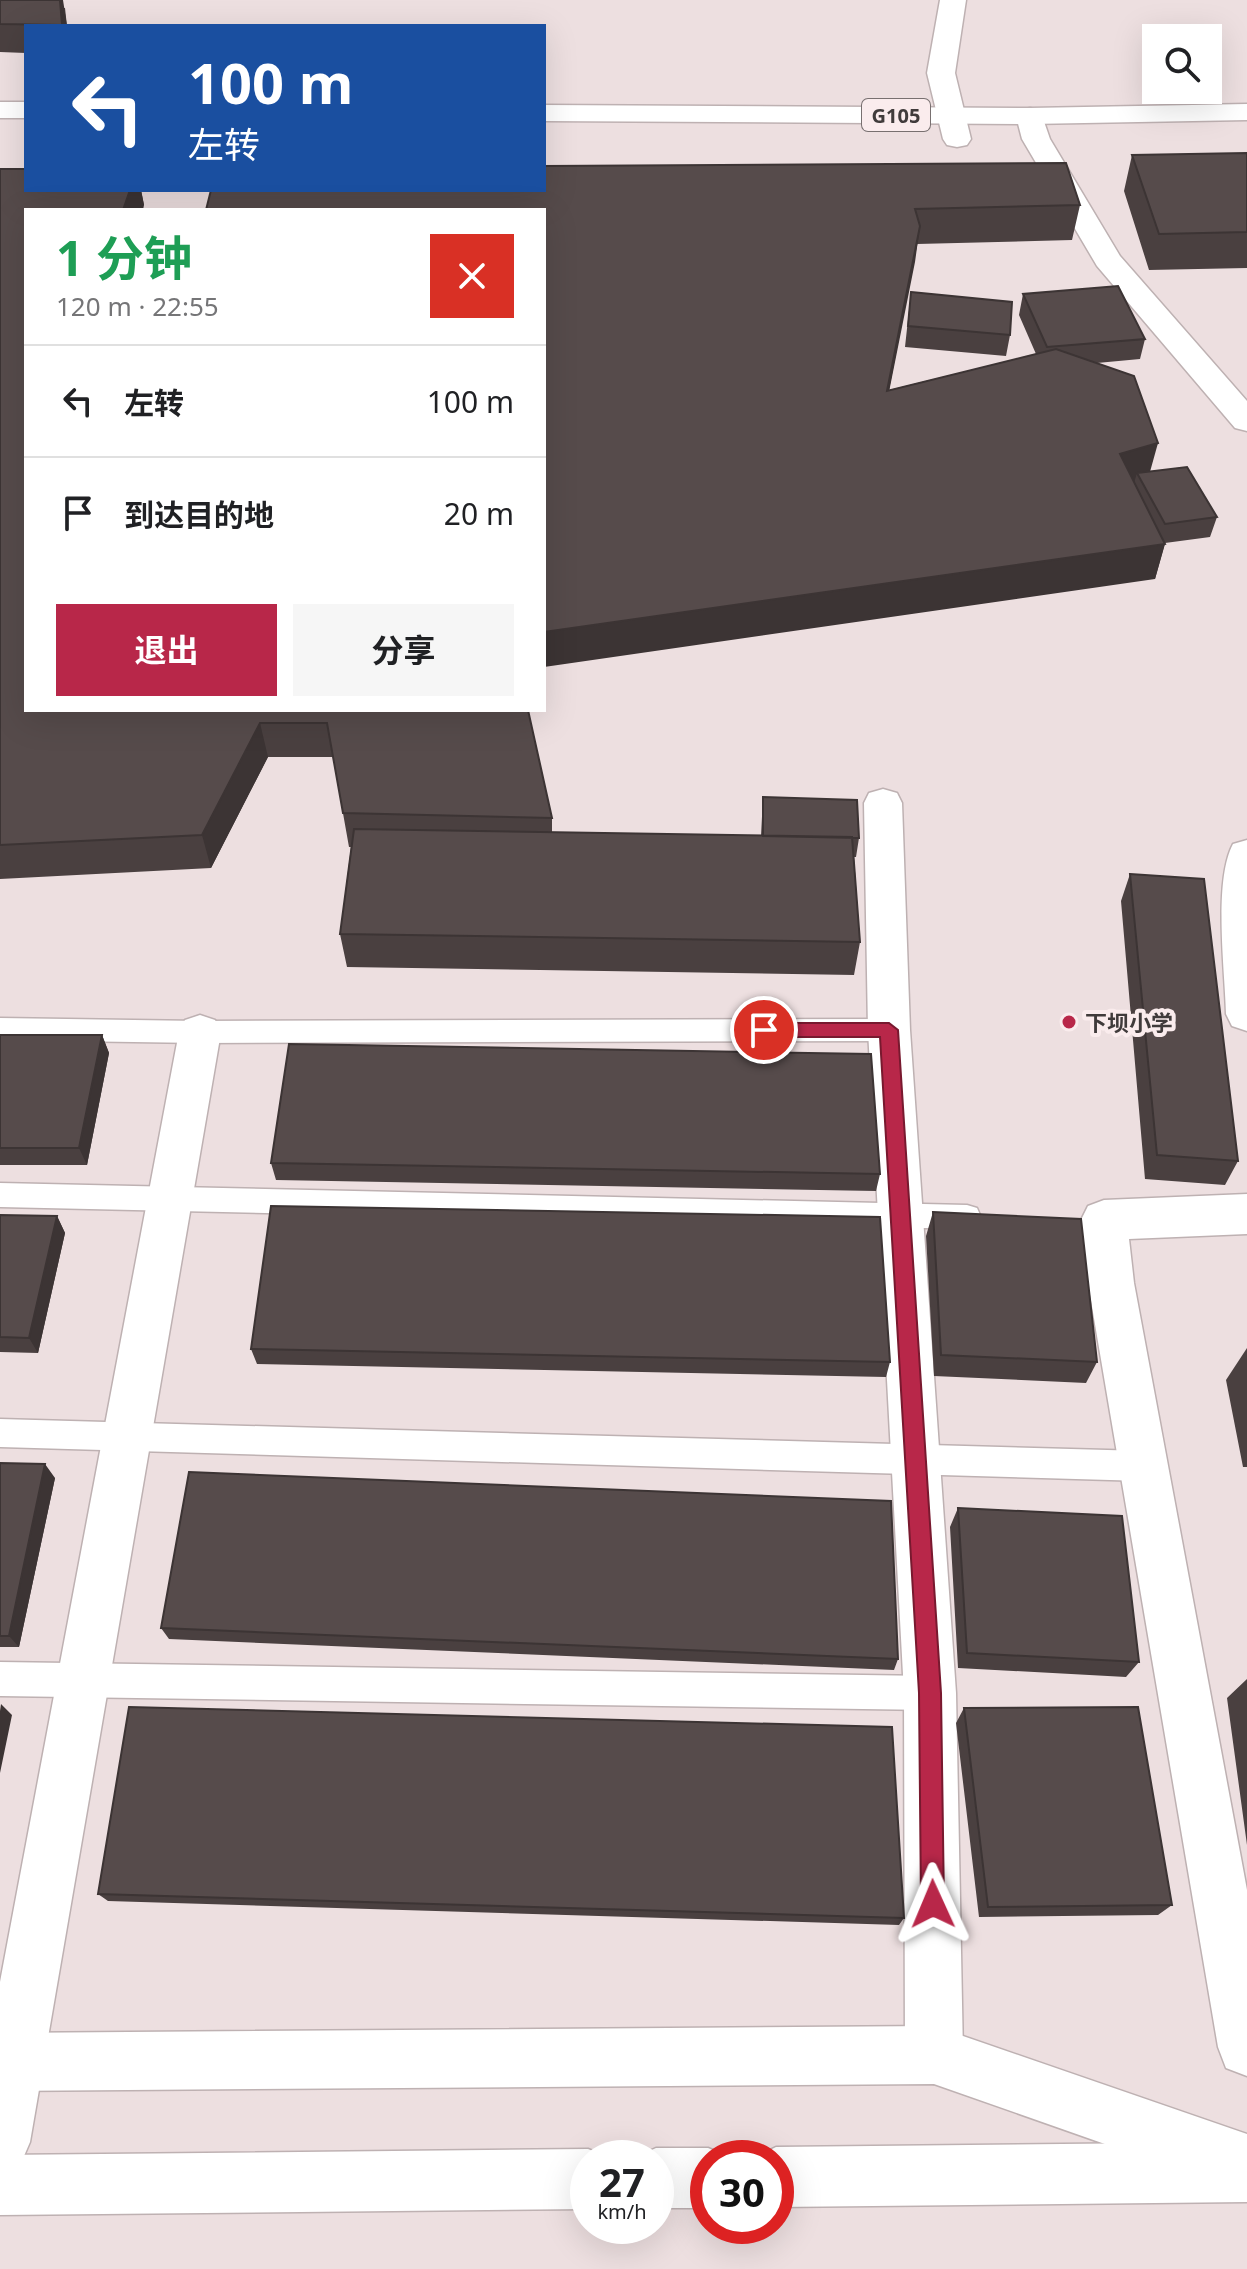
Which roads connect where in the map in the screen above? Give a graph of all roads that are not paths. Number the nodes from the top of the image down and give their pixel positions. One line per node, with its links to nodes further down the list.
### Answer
1 (953, 0): 6 (main road)
2 (0, 110): 3 (main road)
3 (24, 110)
4 (1247, 112): 7 (main road, G105)
5 (546, 113): 6 (main road, G105)
6 (955, 127): 7 (main road, G105); 11 (main road, G105)
7 (1033, 128): 8 (main road, G105); 12 (main road)
8 (1247, 135)
9 (0, 136): 10 (main road)
10 (24, 137)
11 (546, 138)
12 (1247, 421)
13 (883, 803): 17 (main road)
14 (1247, 855): 15 (main road)
15 (1247, 1014)
16 (0, 1029): 18 (lane)
17 (889, 1030): 18 (lane); 22 (main road)
18 (200, 1032): 20 (main road)
19 (0, 1195): 20 (lane)
20 (170, 1199): 22 (lane); 25 (main road)
21 (1247, 1214): 27 (main road)
22 (900, 1216): 23 (lane); 26 (main road)
23 (994, 1218)
24 (0, 1433): 25 (lane)
25 (127, 1436): 26 (lane); 29 (main road)
26 (916, 1460): 27 (lane); 30 (main road)
27 (1144, 1466): 31 (main road)
28 (0, 1679): 29 (lane)
29 (83, 1680): 30 (lane); 33 (main road)
30 (930, 1693): 32 (main road)
31 (1247, 2047)
32 (934, 2055): 33 (main road); 35 (main road)
33 (7, 2062): 34 (main road)
34 (0, 2142)
35 (1247, 2164)
36 (1247, 2172): 37 (main road)
37 (794, 2177)
38 (570, 2179): 39 (main road)
39 (0, 2185)

